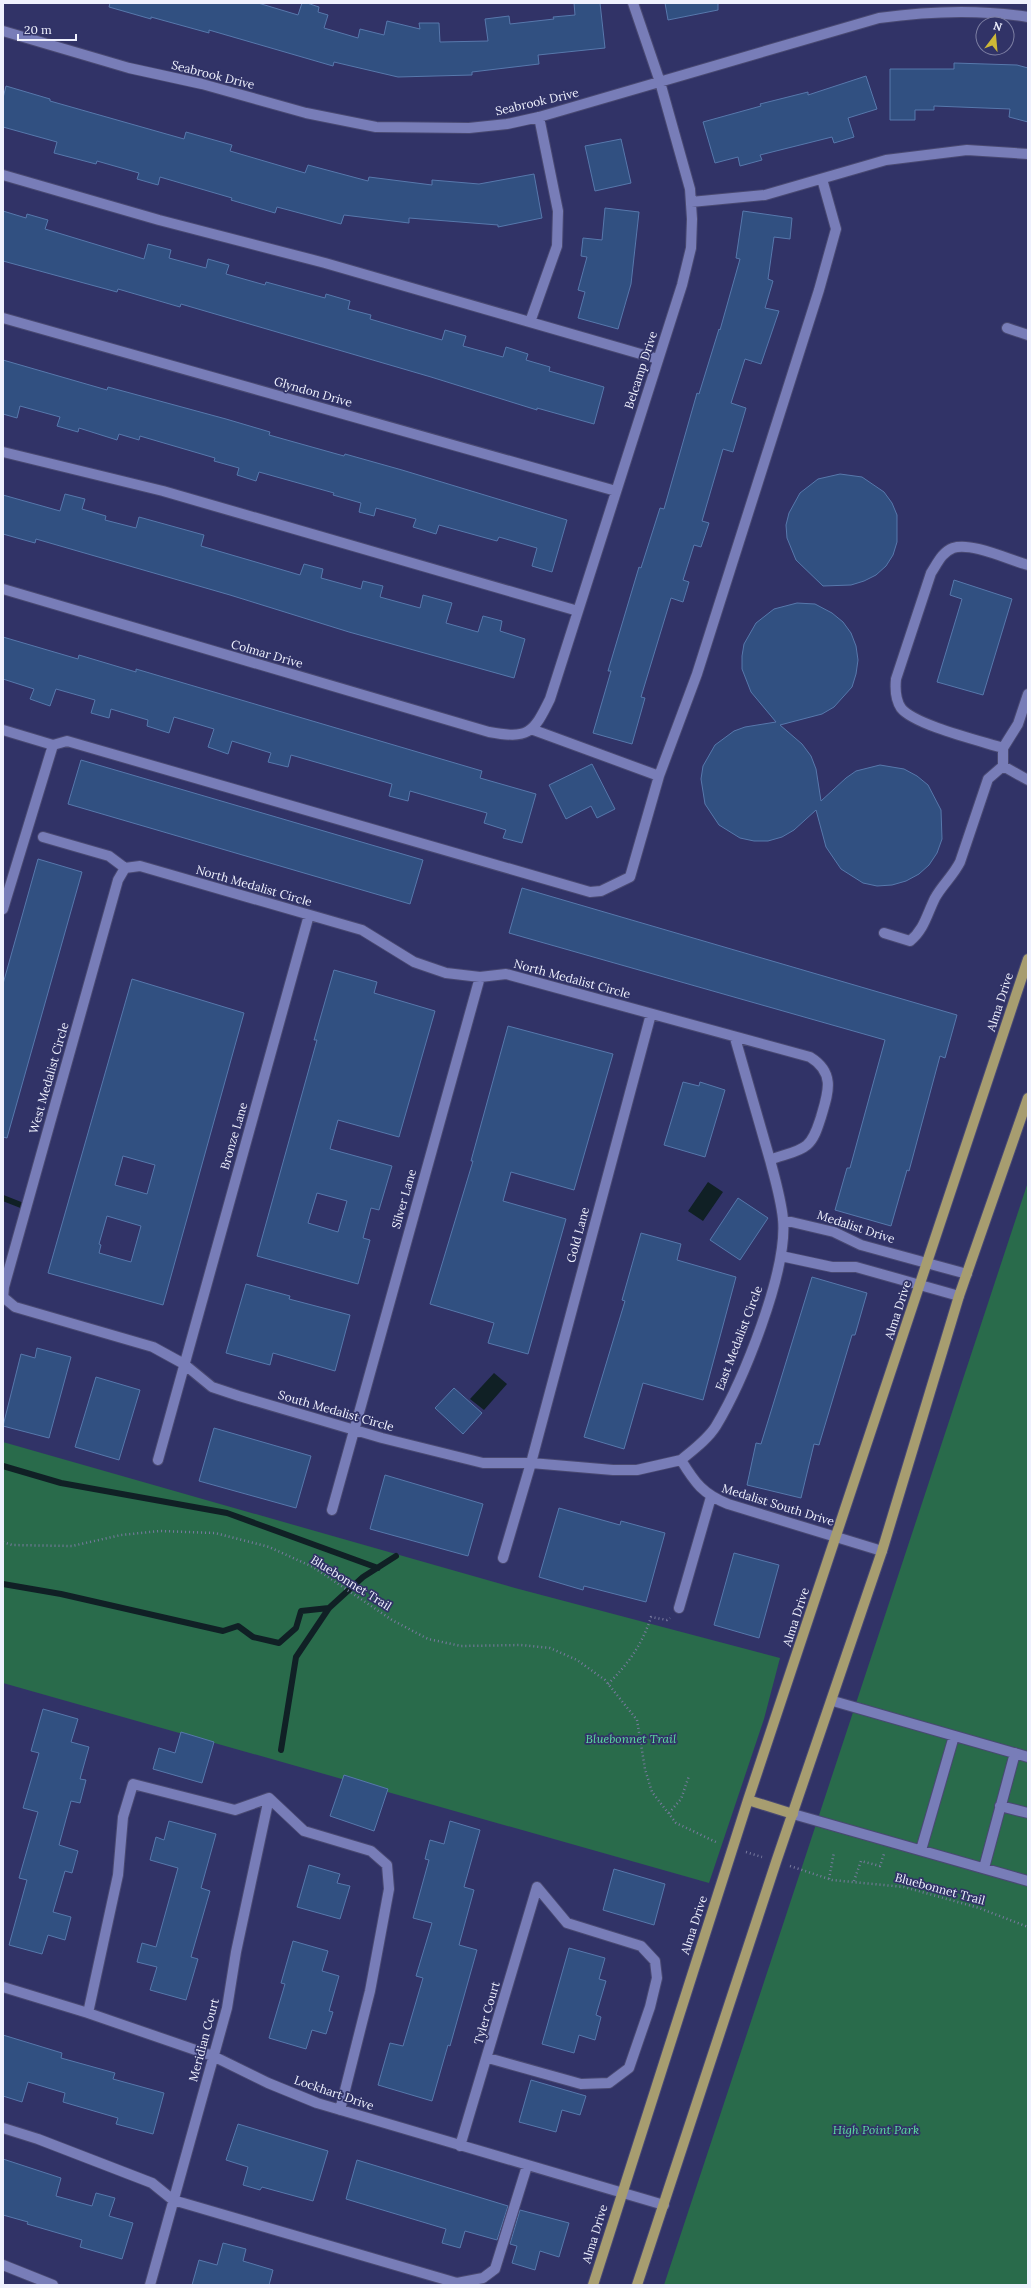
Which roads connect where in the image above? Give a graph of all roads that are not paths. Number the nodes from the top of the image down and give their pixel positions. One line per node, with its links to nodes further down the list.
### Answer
1 (633, 3): 4 (street, Belcamp Drive)
2 (1028, 17): 4 (street, Seabrook Drive)
3 (3, 31): 5 (street, Seabrook Drive)
4 (660, 82): 5 (street, Seabrook Drive); 9 (street, Belcamp Drive)
5 (539, 117): 11 (street)
6 (1028, 154): 8 (street)
7 (3, 175): 11 (street)
8 (822, 179): 9 (street); 26 (street)
9 (690, 202): 14 (street, Belcamp Drive)
10 (3, 318): 16 (street, Glyndon Drive)
11 (530, 322): 14 (street)
12 (1007, 328): 13 (street)
13 (1028, 335)
14 (658, 359): 16 (street, Belcamp Drive)
15 (3, 452): 19 (street)
16 (616, 491): 19 (street, Belcamp Drive)
17 (1028, 566): 24 (street)
18 (3, 589): 22 (street, Colmar Drive)
19 (578, 611): 22 (street, Belcamp Drive)
20 (1028, 694): 24 (street)
21 (3, 730): 23 (street)
22 (528, 731): 26 (street)
23 (53, 745): 26 (street); 30 (street)
24 (1003, 748): 25 (street)
25 (1003, 766): 27 (street); 32 (street)
26 (659, 776)
27 (1028, 780)
28 (43, 837): 29 (street)
29 (125, 868): 31 (street, North Medalist Circle); 45 (street, West Medalist Circle)
30 (3, 909)
31 (309, 915): 34 (street, North Medalist Circle); 46 (street, Bronze Lane)
32 (884, 933)
33 (1028, 959): 41 (main road, Alma Drive)
34 (480, 977): 35 (street, North Medalist Circle); 47 (street, Silver Lane)
35 (651, 1014): 36 (street, North Medalist Circle); 50 (street, Gold Lane)
36 (735, 1038): 38 (street, East Medalist Circle); 38 (street, North Medalist Circle)
37 (1028, 1098): 42 (main road)
38 (770, 1160): 39 (street, East Medalist Circle)
39 (783, 1220): 40 (street, East Medalist Circle); 41 (street, Medalist Drive)
40 (781, 1256): 43 (street); 49 (street, East Medalist Circle)
41 (927, 1262): 42 (street, Medalist Drive); 43 (main road, Alma Drive)
42 (967, 1274): 44 (main road)
43 (921, 1283): 44 (street); 53 (main road, Alma Drive)
44 (959, 1296): 54 (main road)
45 (3, 1297): 46 (street, South Medalist Circle)
46 (184, 1364): 47 (street, South Medalist Circle); 48 (street, Bronze Lane)
47 (353, 1429): 50 (street, South Medalist Circle); 52 (street, Silver Lane)
48 (158, 1460)
49 (681, 1460): 50 (street, South Medalist Circle); 51 (street, Medalist South Drive)
50 (531, 1463): 55 (street, Gold Lane)
51 (711, 1497): 53 (street, Medalist South Drive); 56 (street)
52 (332, 1510)
53 (836, 1536): 54 (street, Medalist South Drive); 62 (main road, Alma Drive)
54 (882, 1551): 57 (main road)
55 (503, 1558)
56 (679, 1608)
57 (833, 1701): 58 (street); 64 (main road)
58 (954, 1736): 59 (street); 66 (street)
59 (1015, 1753): 60 (street); 63 (street)
60 (1028, 1757)
61 (269, 1798): 70 (street); 71 (street, Meridian Court); 73 (street)
62 (748, 1800): 64 (main road); 77 (main road, Alma Drive)
63 (1000, 1806): 65 (street); 67 (street)
64 (793, 1814): 66 (street); 79 (main road)
65 (1028, 1814)
66 (921, 1850): 67 (street)
67 (984, 1868): 68 (street)
68 (1028, 1881)
69 (3, 1987): 70 (street, Lockhart Drive)
70 (88, 2013): 71 (street, Lockhart Drive)
71 (214, 2056): 73 (street, Lockhart Drive); 78 (street, Meridian Court)
72 (488, 2058): 72 (street, Tyler Court); 75 (street, Tyler Court)
73 (340, 2110): 75 (street, Lockhart Drive)
74 (3, 2128): 78 (street)
75 (460, 2146): 76 (street, Lockhart Drive)
76 (527, 2166): 77 (street, Lockhart Drive); 78 (street)
77 (622, 2193): 79 (street, Lockhart Drive); 84 (main road, Alma Drive)
78 (173, 2200): 83 (street, Meridian Court)
79 (664, 2205): 85 (main road)
80 (3, 2265): 81 (street)
81 (33, 2281): 82 (street)
82 (53, 2285)
83 (150, 2285)
84 (593, 2285)
85 (637, 2285)

